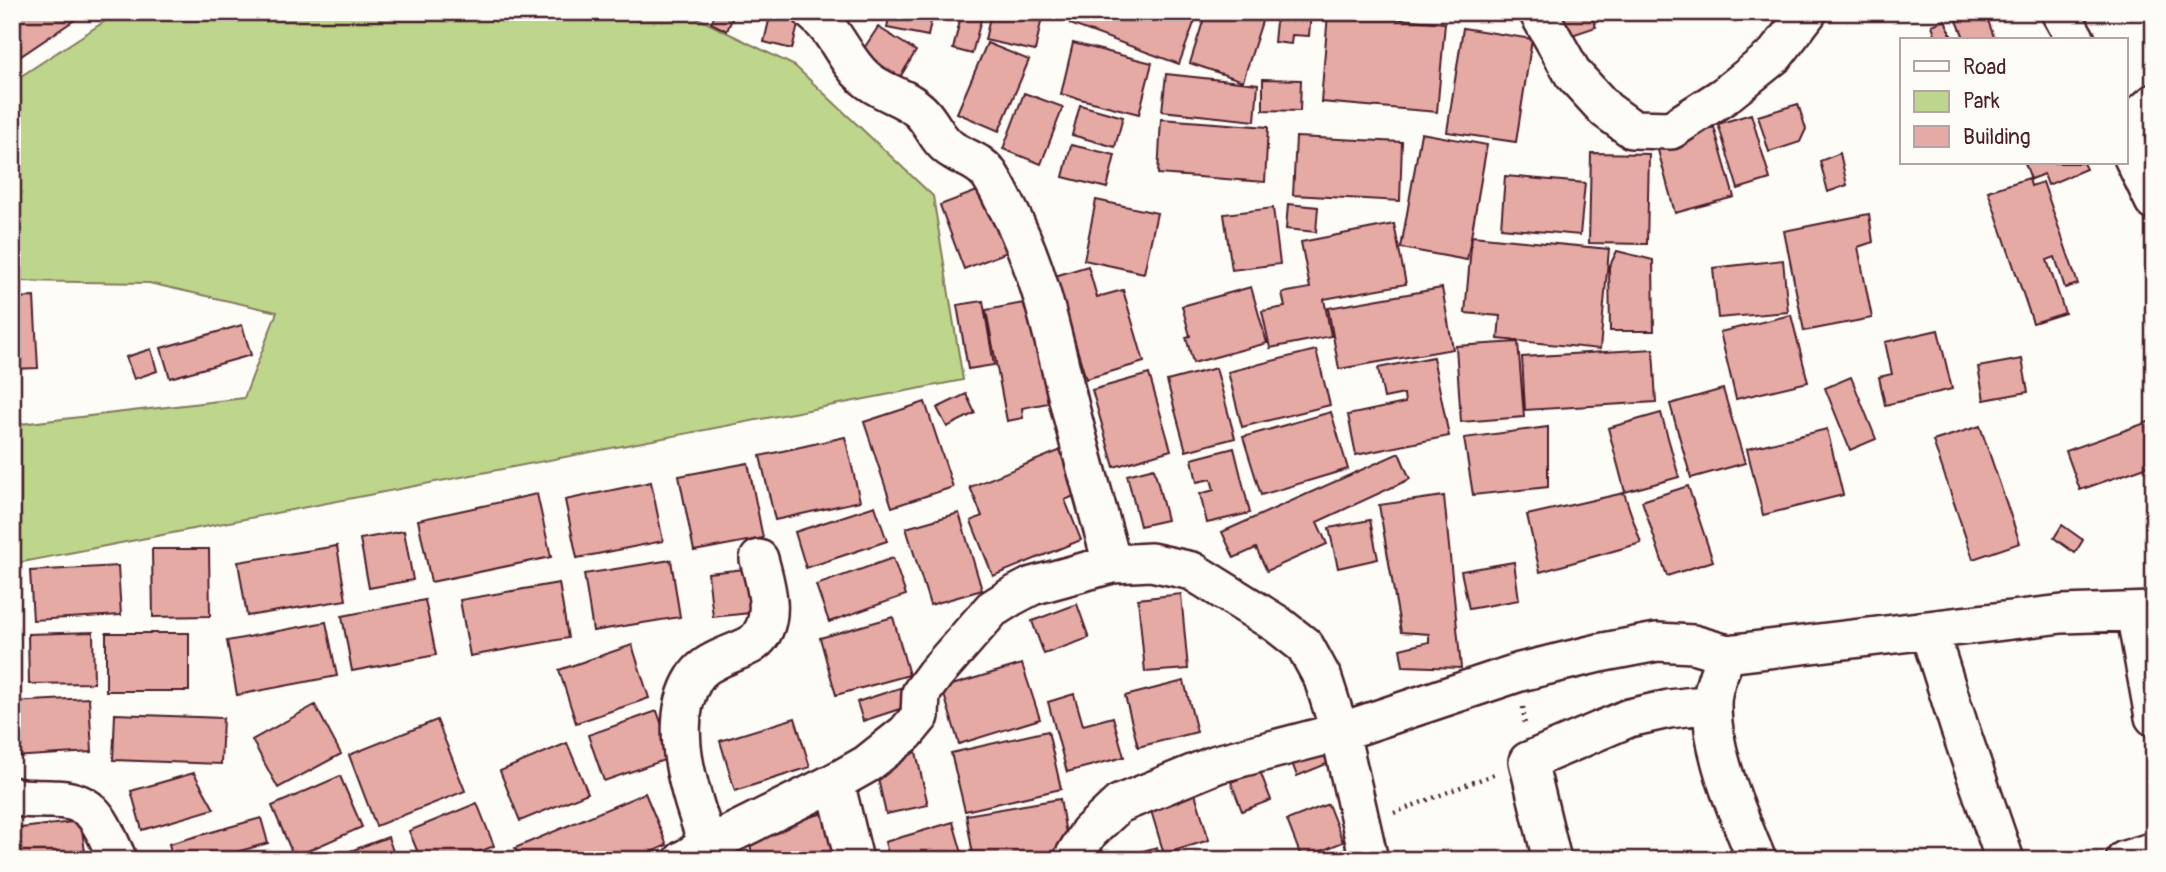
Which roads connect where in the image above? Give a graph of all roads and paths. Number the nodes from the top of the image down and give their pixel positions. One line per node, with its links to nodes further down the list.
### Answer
1 (812, 12): 11 (street)
2 (1538, 12): 3 (street)
3 (1808, 12)
4 (2060, 12): 5 (street)
5 (2075, 38)
6 (2154, 103): 7 (street)
7 (2128, 125)
8 (2128, 147): 9 (street)
9 (2154, 201)
10 (759, 559): 24 (street)
11 (1112, 564): 18 (street); 20 (street)
12 (2144, 611): 13 (street); 17 (street)
13 (1929, 631): 14 (street); 30 (street)
14 (1727, 654): 15 (street); 16 (street)
15 (1520, 672): 18 (street); 19 (path)
16 (1712, 704): 19 (street); 29 (street)
17 (2154, 717)
18 (1340, 732): 22 (street); 27 (street)
19 (1528, 761): 22 (path); 28 (street)
20 (835, 782): 24 (street); 26 (street)
21 (12, 796): 25 (street)
22 (1365, 843)
23 (2154, 851): 31 (street)
24 (702, 855)
25 (118, 860)
26 (854, 860)
27 (1072, 860)
28 (1552, 860)
29 (1757, 860)
30 (2005, 860)
31 (2126, 860)

